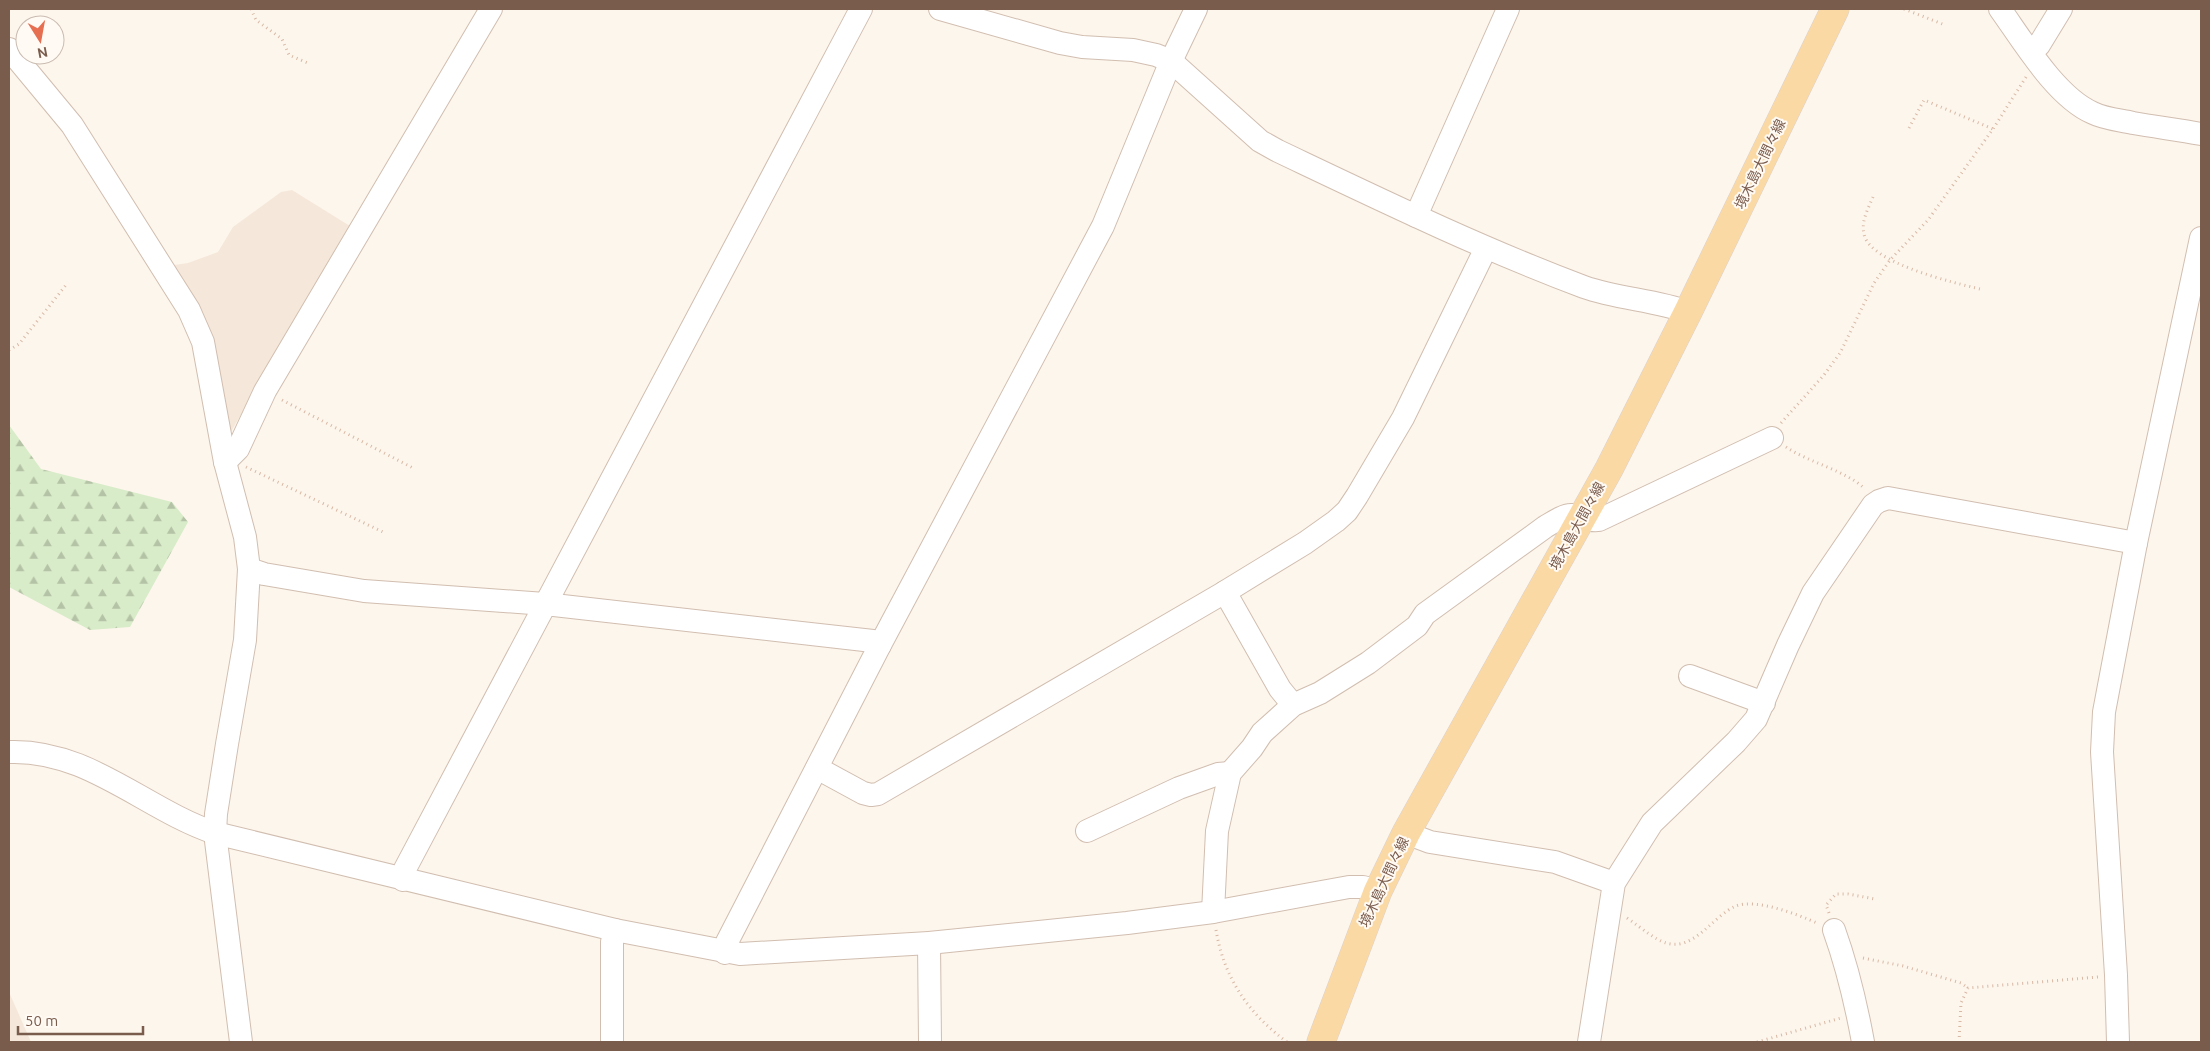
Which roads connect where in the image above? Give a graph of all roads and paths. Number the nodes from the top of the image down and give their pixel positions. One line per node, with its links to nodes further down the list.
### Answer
1 (251, 9): 15 (path)
2 (491, 9): 29 (street)
3 (862, 9): 39 (street)
4 (940, 9): 14 (street)
5 (1196, 9): 14 (street)
6 (1508, 9): 20 (street)
7 (1835, 9): 27 (main road, 境木島大間々線)
8 (1904, 9): 11 (path)
9 (2000, 9): 13 (street)
10 (2061, 9): 13 (street)
11 (1945, 25)
12 (9, 49): 31 (street)
13 (2035, 56): 17 (path); 18 (street)
14 (1171, 61): 20 (street); 40 (street)
15 (310, 64)
16 (1909, 128): 17 (path)
17 (1993, 129): 23 (path)
18 (2201, 134)
19 (1872, 197): 23 (path)
20 (1416, 216): 22 (street)
21 (2201, 238): 26 (street)
22 (1486, 248): 27 (street); 38 (street)
23 (1890, 260): 25 (path); 30 (path)
24 (66, 285): 28 (path)
25 (1980, 289)
26 (2193, 310): 36 (street)
27 (1688, 312): 34 (main road, 境木島大間々線)
28 (9, 350)
29 (266, 391): 31 (street); 32 (path)
30 (1772, 438): 33 (path); 34 (street)
31 (232, 456): 35 (path); 37 (street)
32 (414, 469)
33 (1879, 501): 36 (street); 42 (street)
34 (1581, 518): 43 (street); 49 (main road, 境木島大間々線)
35 (383, 532)
36 (2136, 543): 61 (street)
37 (249, 569): 39 (street); 48 (street)
38 (1225, 592): 43 (street); 45 (street)
39 (545, 604): 40 (street); 50 (street)
40 (880, 645): 45 (street)
41 (1690, 676): 42 (street)
42 (1764, 703): 51 (street)
43 (1293, 705): 46 (street)
44 (9, 752): 48 (street)
45 (817, 768): 59 (street)
46 (1230, 773): 47 (street); 55 (street)
47 (1087, 831)
48 (215, 833): 50 (street); 64 (street)
49 (1406, 833): 51 (street); 52 (main road, 境木島大間々線)
50 (403, 880): 56 (street)
51 (1614, 884): 54 (street)
52 (1378, 891): 55 (street); 68 (main road, 境木島大間々線)
53 (1875, 899): 57 (path)
54 (1609, 908): 57 (path); 69 (street)
55 (1213, 912): 58 (street); 67 (path)
56 (615, 930): 59 (street); 65 (street)
57 (1834, 930): 60 (street)
58 (929, 943): 59 (street); 66 (street)
59 (725, 953)
60 (1843, 955): 62 (path); 63 (street)
61 (2116, 975): 62 (path); 73 (street)
62 (1968, 988): 72 (path)
63 (1858, 1014): 70 (path); 71 (street)
64 (241, 1042)
65 (612, 1042)
66 (930, 1042)
67 (1287, 1042)
68 (1321, 1042)
69 (1589, 1042)
70 (1757, 1042)
71 (1863, 1042)
72 (1959, 1042)
73 (2118, 1042)

